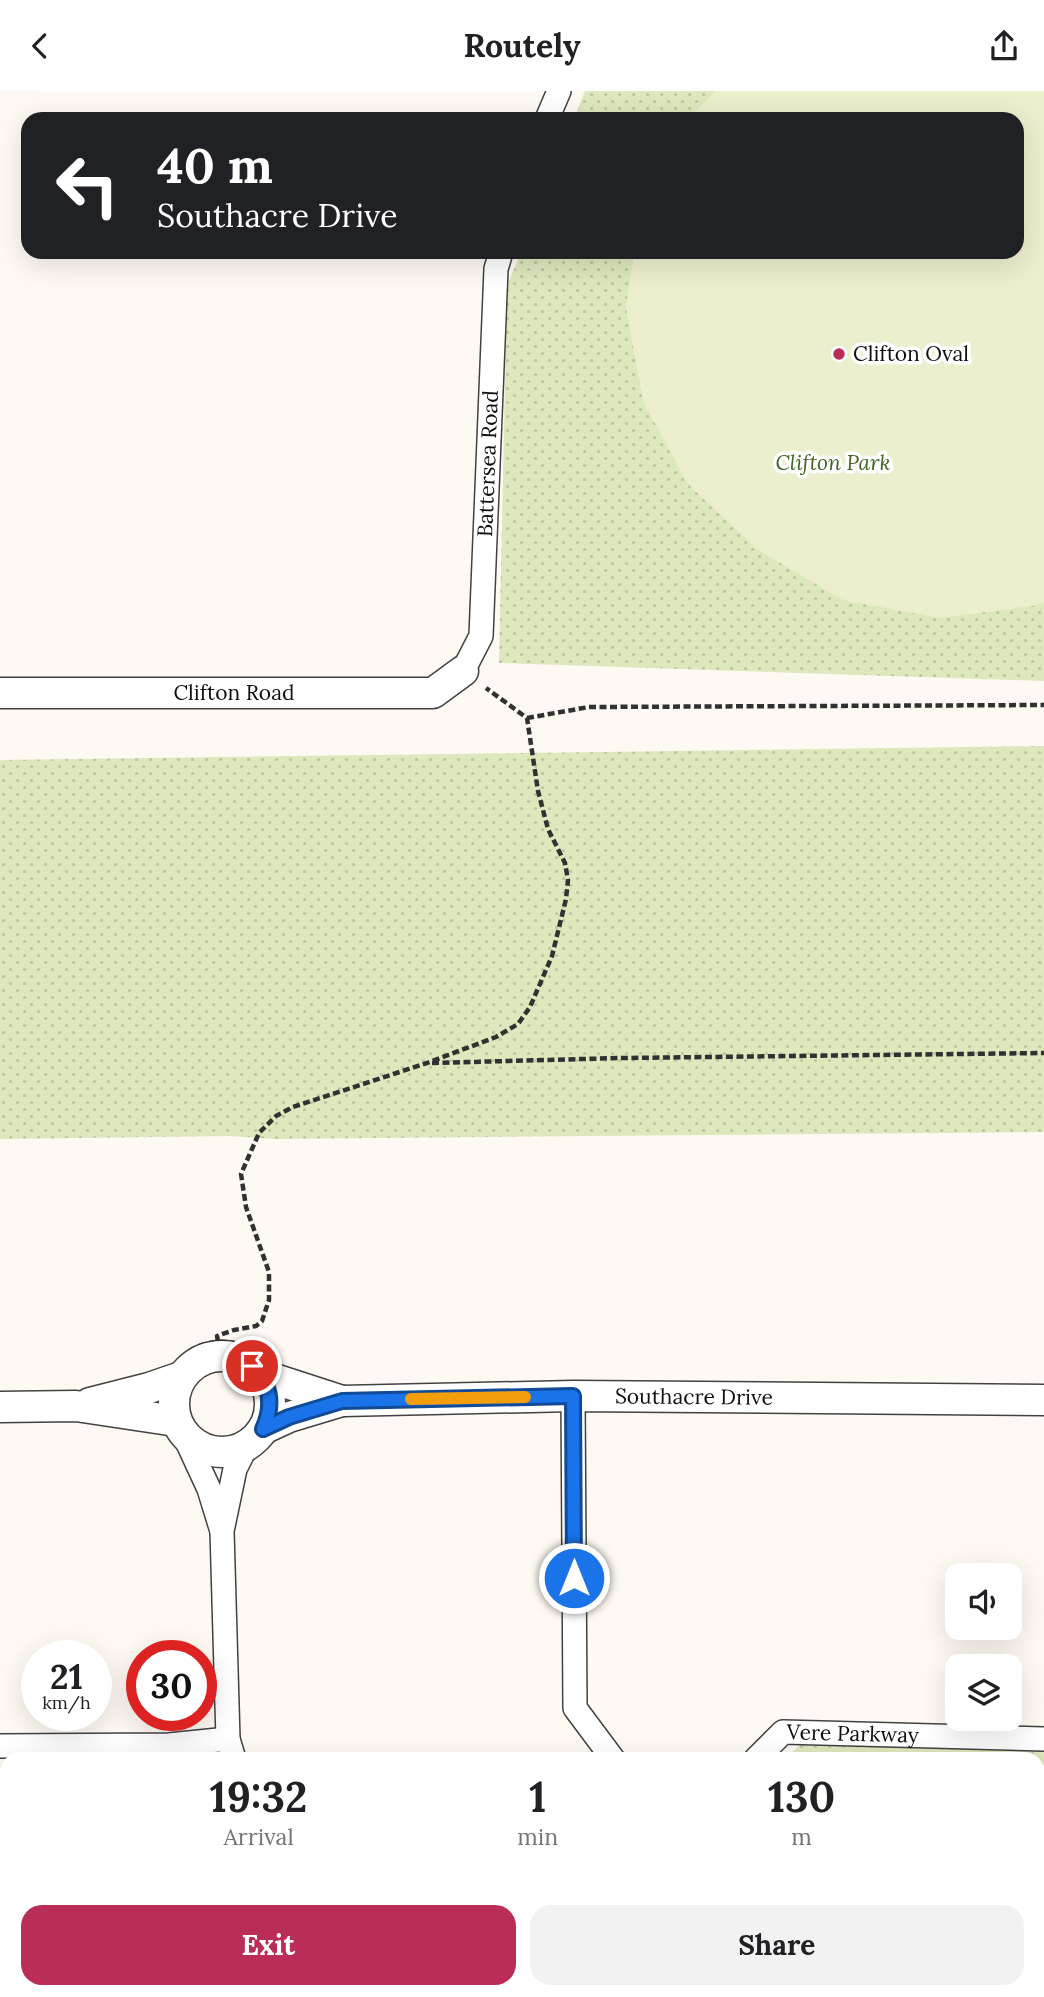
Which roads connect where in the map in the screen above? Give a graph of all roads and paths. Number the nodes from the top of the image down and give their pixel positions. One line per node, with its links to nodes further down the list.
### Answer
1 (559, 91): 2 (street)
2 (550, 112)
3 (499, 259): 4 (street, Battersea Road)
4 (463, 671): 5 (street, Clifton Road); 7 (path)
5 (0, 693)
6 (1044, 705): 7 (path)
7 (527, 718): 9 (path)
8 (1044, 1053): 9 (path)
9 (427, 1063): 10 (path)
10 (218, 1342)
11 (262, 1375): 12 (street, Southacre Drive); 15 (street, Southacre Drive); 19 (street)
12 (181, 1377): 16 (street, Southacre Drive); 18 (street)
13 (573, 1396): 14 (street, Southacre Drive); 15 (street, Southacre Drive); 25 (street)
14 (1044, 1400)
15 (342, 1401): 19 (street, Southacre Drive)
16 (76, 1406): 17 (street, Southacre Drive); 18 (street, Southacre Drive)
17 (0, 1407)
18 (180, 1428): 19 (street, Southacre Drive); 20 (street)
19 (255, 1437): 20 (street)
20 (222, 1531): 23 (street)
21 (1044, 1739): 26 (street, Vere Parkway)
22 (0, 1747): 24 (street)
23 (231, 1749): 24 (street)
24 (44, 1752)
25 (608, 1752)
26 (763, 1752)

